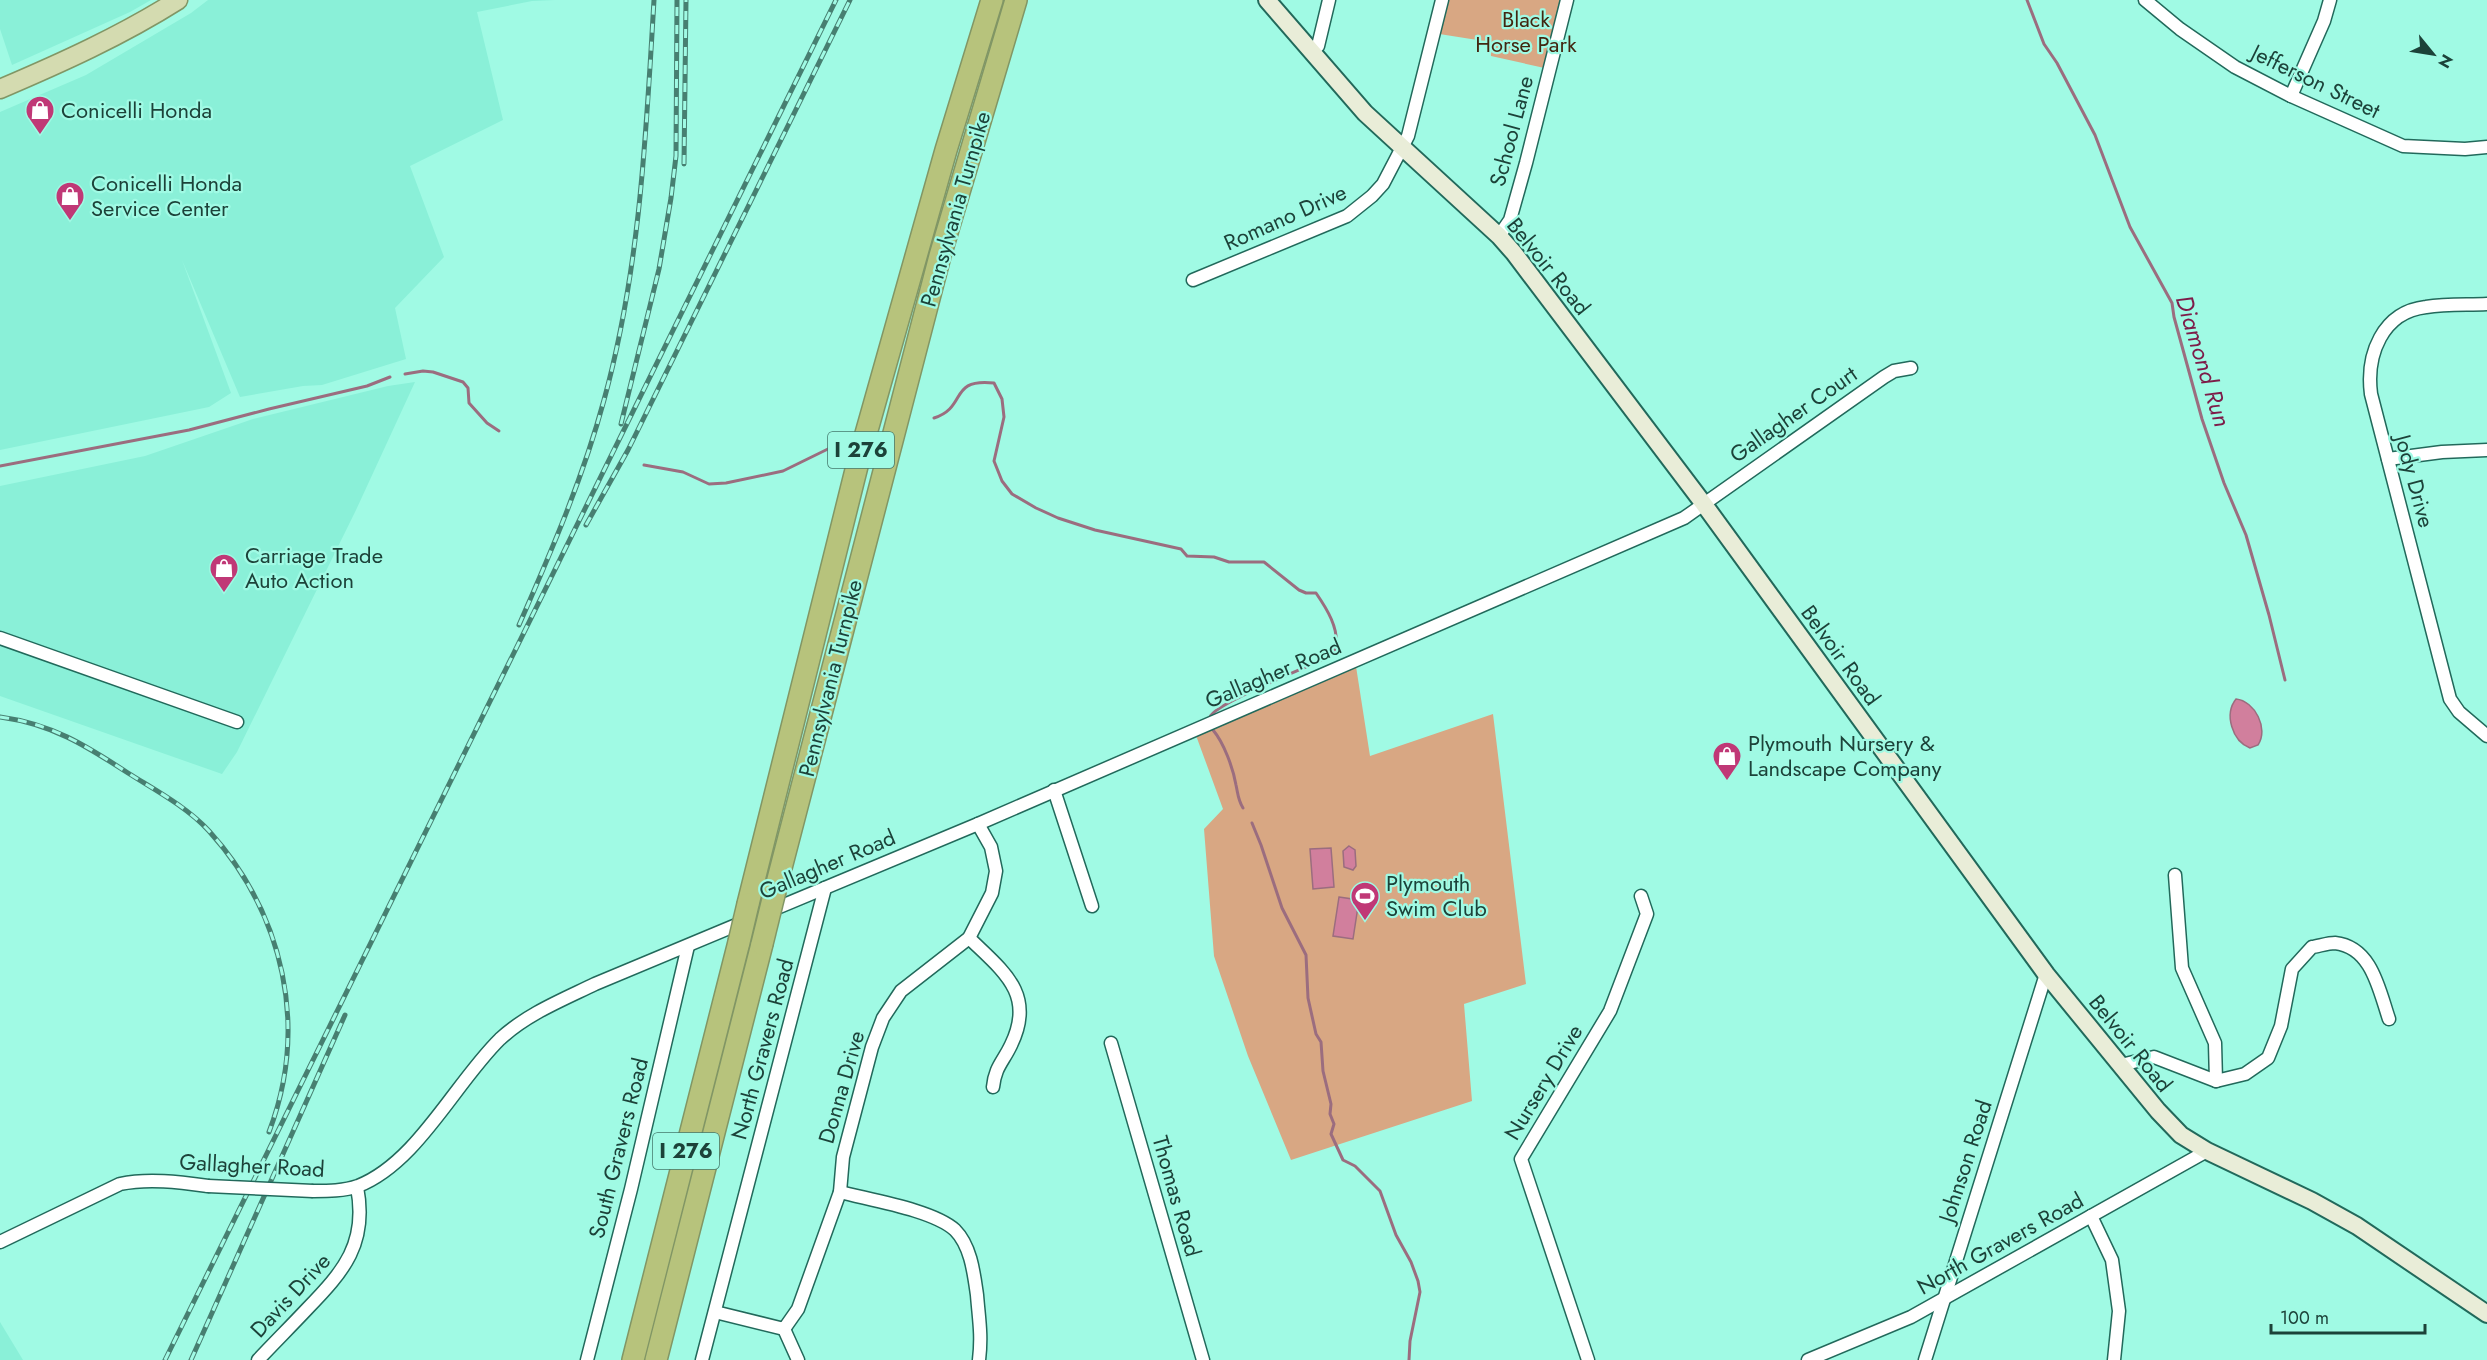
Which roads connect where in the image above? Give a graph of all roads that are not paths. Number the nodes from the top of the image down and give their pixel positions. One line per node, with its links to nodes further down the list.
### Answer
1 (178, 0): 11 (main road)
2 (992, 0): 50 (highway, Pennsylvania Turnpike / I 276, bridge)
3 (1016, 0): 51 (highway, Pennsylvania Turnpike / I 276, bridge)
4 (1267, 0): 10 (street, Belvoir Road)
5 (1329, 0): 10 (street)
6 (1442, 0): 14 (street, Romano Drive)
7 (1567, 0): 15 (street, School Lane)
8 (2145, 0): 12 (street, Jefferson Street)
9 (2330, 0): 12 (street)
10 (1311, 52): 14 (street, Belvoir Road)
11 (0, 89)
12 (2291, 96): 13 (street, Jefferson Street)
13 (2487, 147)
14 (1402, 149): 15 (street, Belvoir Road); 16 (street, Romano Drive)
15 (1499, 236): 21 (street, Belvoir Road)
16 (1193, 280)
17 (2487, 304): 20 (street, Jody Drive)
18 (1911, 368): 21 (street, Gallagher Court)
19 (2487, 450): 20 (street)
20 (2388, 459): 24 (street, Jody Drive)
21 (1703, 503): 25 (street, Gallagher Road); 33 (street, Belvoir Road)
22 (0, 638): 23 (street)
23 (237, 722)
24 (2487, 736)
25 (1054, 790): 26 (street, Gallagher Road); 30 (street)
26 (978, 824): 28 (street, Gallagher Road); 31 (street, Donna Drive)
27 (2175, 875): 37 (street)
28 (825, 888): 32 (street, Gallagher Road); 45 (street, North Gravers Road)
29 (1641, 896): 56 (street, Nursery Drive)
30 (1092, 906)
31 (969, 938): 38 (street); 41 (street, Donna Drive)
32 (688, 946): 40 (street, Gallagher Road); 49 (street, South Gravers Road)
33 (2046, 974): 36 (street, Belvoir Road); 44 (street, Johnson Road)
34 (2389, 1018): 37 (street)
35 (1111, 1043): 55 (street, Thomas Road)
36 (2121, 1065): 37 (street); 39 (street, Belvoir Road)
37 (2216, 1081)
38 (993, 1087)
39 (2206, 1151): 42 (street, North Gravers Road); 46 (street, Belvoir Road)
40 (357, 1186): 43 (street, Gallagher Road, bridge); 48 (street, Davis Drive)
41 (840, 1192): 47 (street, Donna Drive); 54 (street)
42 (2091, 1216): 44 (street, North Gravers Road); 59 (street)
43 (0, 1242)
44 (1943, 1299): 57 (street, North Gravers Road); 58 (street, Johnson Road)
45 (715, 1312): 47 (street); 52 (street, North Gravers Road)
46 (2487, 1314)
47 (784, 1329): 53 (street)
48 (258, 1360)
49 (587, 1360)
50 (633, 1360)
51 (656, 1360)
52 (702, 1360)
53 (798, 1360)
54 (979, 1360)
55 (1203, 1360)
56 (1588, 1360)
57 (1808, 1360)
58 (1925, 1360)
59 (2114, 1360)

